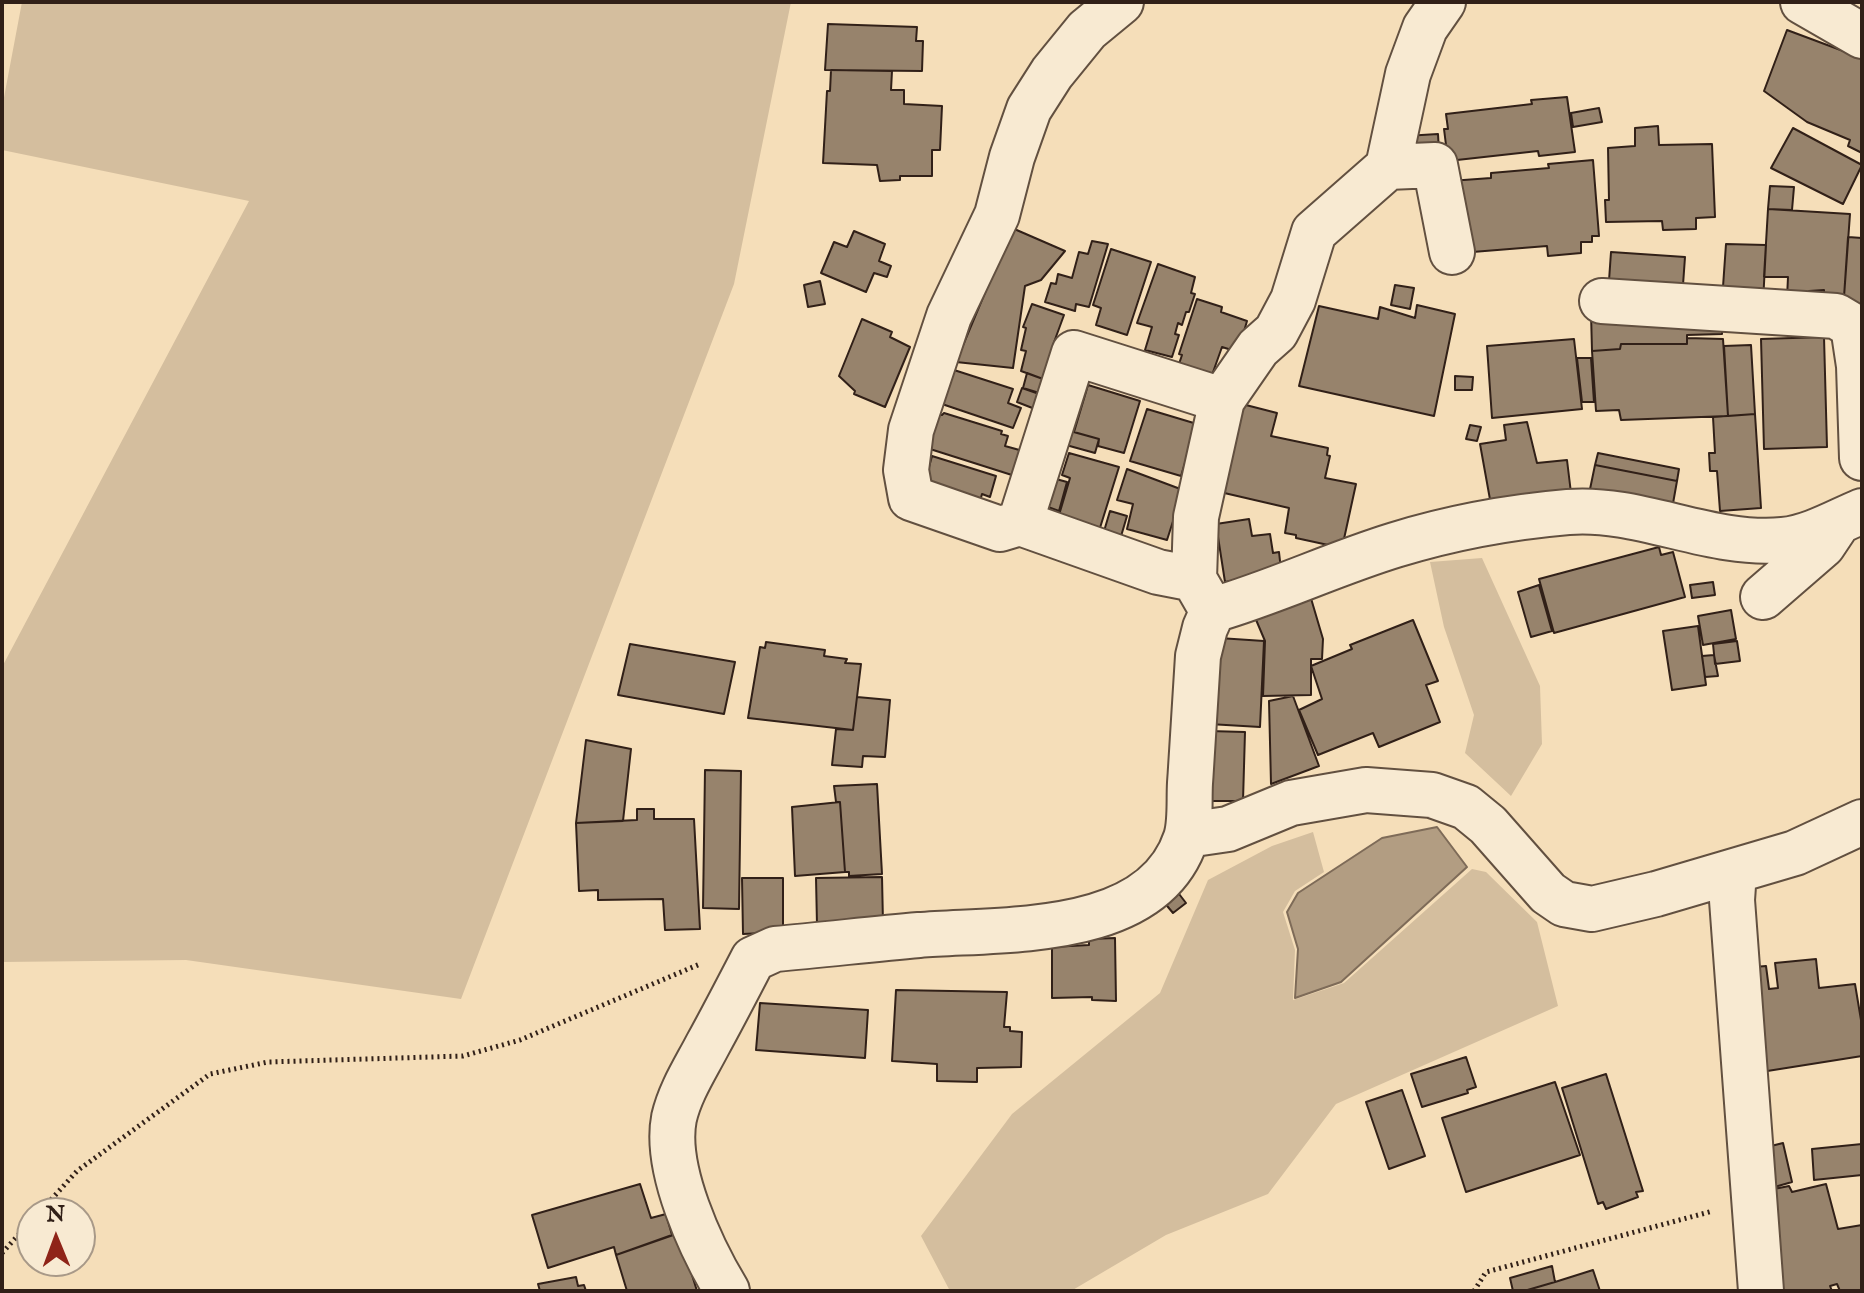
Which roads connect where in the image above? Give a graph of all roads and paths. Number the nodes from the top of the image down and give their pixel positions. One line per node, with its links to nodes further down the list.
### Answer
1 (1121, 2): 11 (street)
2 (1443, 2): 5 (street)
3 (1803, 2): 4 (street)
4 (1862, 36)
5 (1388, 167): 6 (street); 8 (street)
6 (1452, 252)
7 (1602, 301): 9 (street)
8 (1222, 400): 11 (street); 12 (street)
9 (1862, 458)
10 (1850, 516): 12 (street); 13 (street)
11 (1020, 523): 12 (street)
12 (1203, 594): 15 (street)
13 (1763, 597)
14 (1862, 822): 16 (street)
15 (1187, 835): 16 (street); 17 (street)
16 (1734, 871): 19 (street)
17 (753, 959): 18 (path); 22 (street)
18 (53, 1197)
19 (1754, 1205): 23 (path); 24 (street)
20 (16, 1238): 21 (path)
21 (2, 1253)
22 (727, 1291)
23 (1474, 1291)
24 (1761, 1291)

